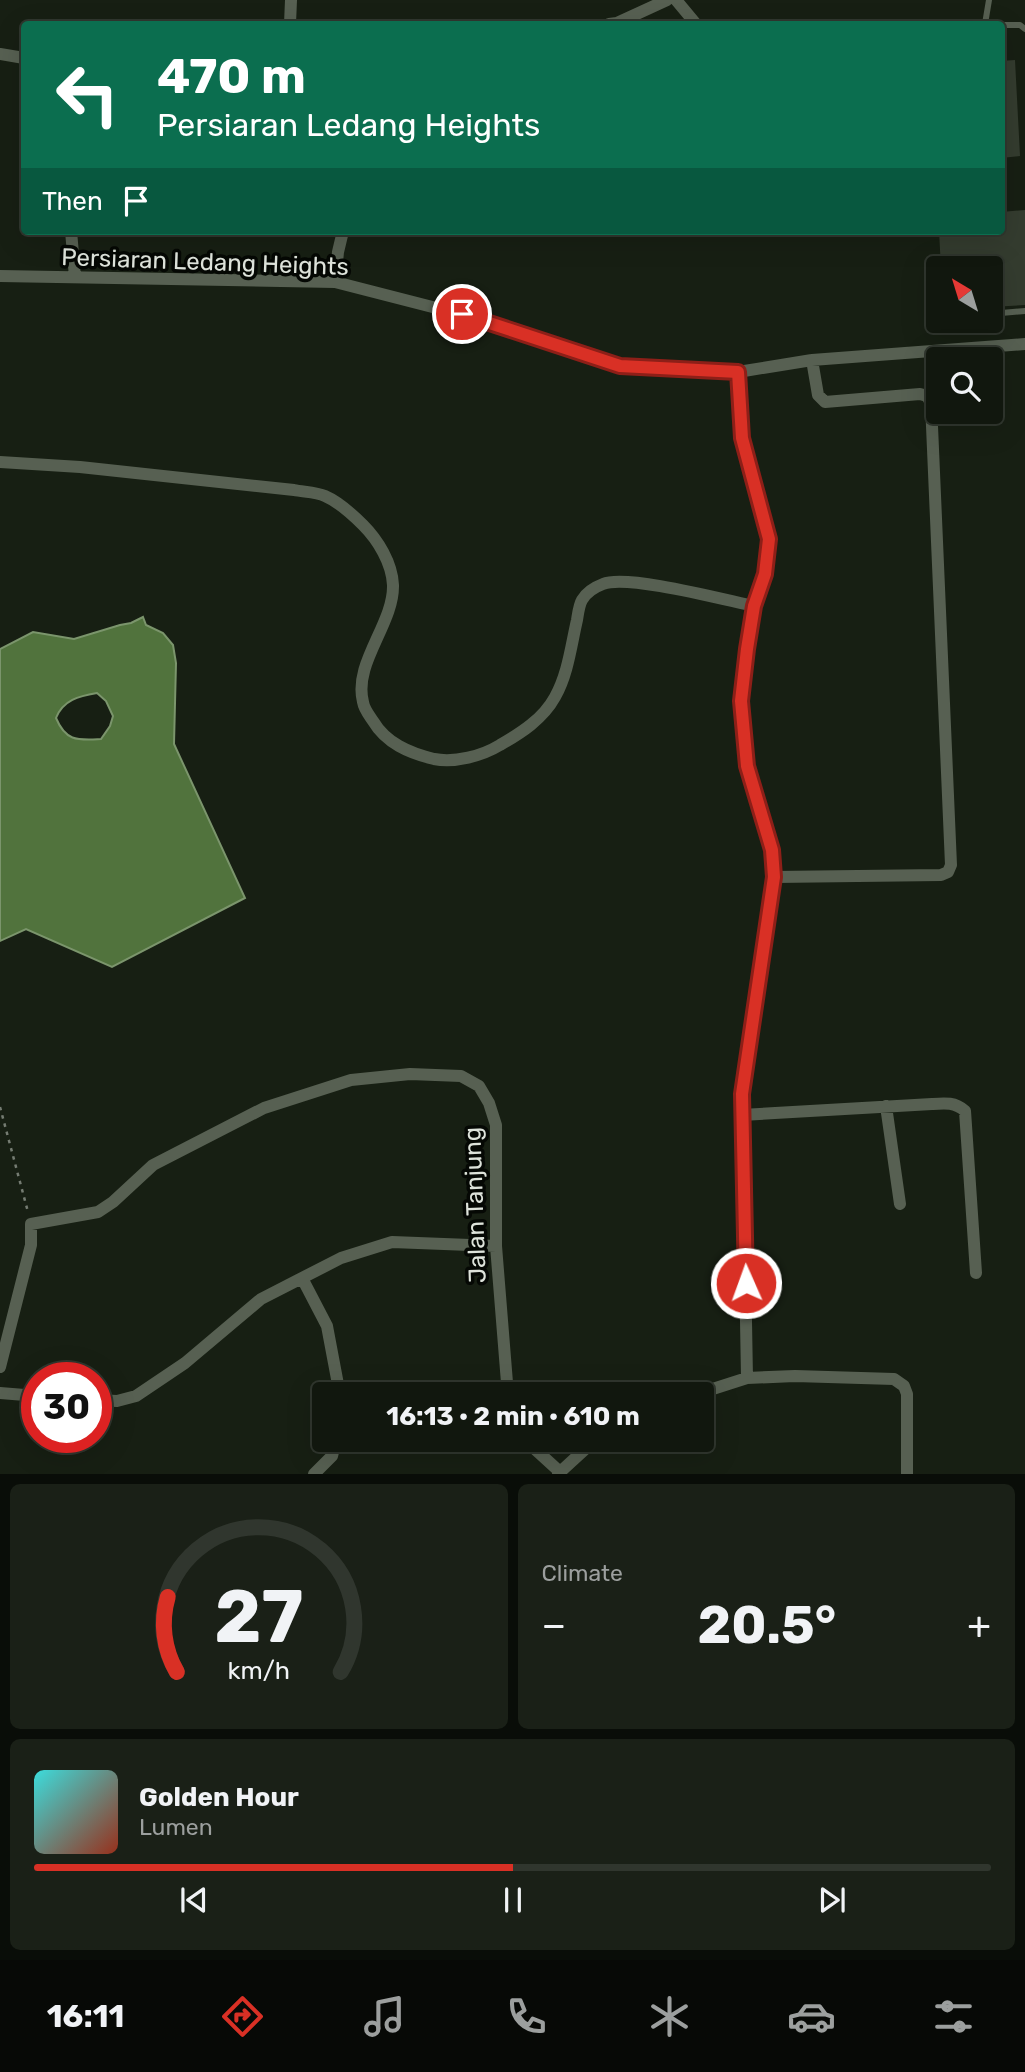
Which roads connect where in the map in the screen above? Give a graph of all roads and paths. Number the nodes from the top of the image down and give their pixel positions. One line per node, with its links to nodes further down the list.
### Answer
1 (291, 0): 5 (street)
2 (667, 0): 6 (street)
3 (676, 0): 7 (street)
4 (989, 0): 8 (lane)
5 (290, 21)
6 (616, 21)
7 (694, 21)
8 (986, 21)
9 (1005, 25): 10 (lane)
10 (1025, 29)
11 (0, 54): 12 (street)
12 (21, 58)
13 (71, 235): 16 (street)
14 (342, 235): 17 (street)
15 (0, 276): 16 (street, Persiaran Ledang Heights)
16 (75, 277): 17 (street, Persiaran Ledang Heights)
17 (335, 282): 22 (street, Persiaran Ledang Heights)
18 (1025, 312): 19 (lane)
19 (1003, 313)
20 (1025, 344): 21 (street, Persiaran Ledang Heights)
21 (812, 360): 22 (street, Persiaran Ledang Heights); 25 (street)
22 (738, 372): 24 (street)
23 (0, 462): 24 (street)
24 (754, 606): 25 (street)
25 (774, 877): 28 (street)
26 (886, 1106): 28 (street); 29 (street); 32 (street)
27 (0, 1107): 30 (path)
28 (741, 1115): 35 (street)
29 (900, 1204)
30 (31, 1224): 31 (street, Jalan Tanjung); 34 (street)
31 (496, 1246): 33 (street); 37 (street, Jalan Tanjung)
32 (976, 1273)
33 (302, 1278): 36 (street); 41 (street)
34 (0, 1367)
35 (747, 1378): 38 (street); 47 (street)
36 (338, 1382)
37 (507, 1382)
38 (714, 1389)
39 (0, 1393): 40 (street)
40 (21, 1394)
41 (112, 1400)
42 (333, 1452): 46 (street)
43 (537, 1452): 45 (street)
44 (582, 1452): 45 (street)
45 (559, 1473)
46 (314, 1474)
47 (907, 1474)

